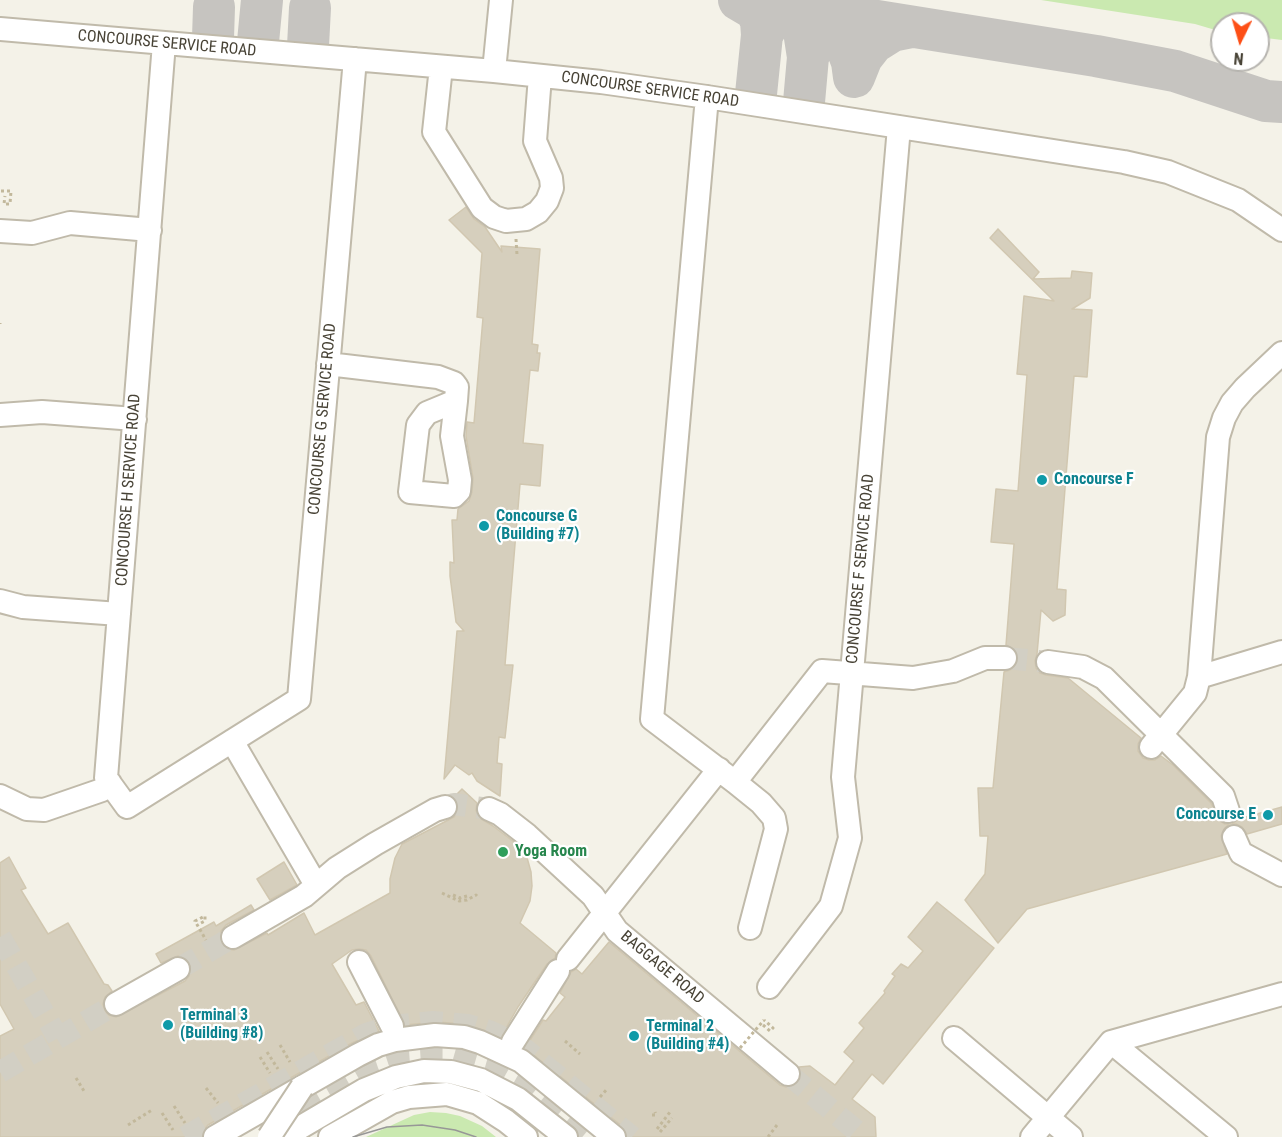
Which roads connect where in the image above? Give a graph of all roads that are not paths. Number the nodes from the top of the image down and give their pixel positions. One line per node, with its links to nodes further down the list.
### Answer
1 (501, 0): 6 (street)
2 (0, 29): 3 (street, CONCOURSE SERVICE ROAD)
3 (164, 43): 4 (street, CONCOURSE SERVICE ROAD); 10 (street, CONCOURSE H SERVICE ROAD)
4 (355, 59): 5 (street, CONCOURSE SERVICE ROAD); 14 (street, CONCOURSE G SERVICE ROAD)
5 (441, 67): 6 (street, CONCOURSE SERVICE ROAD); 7 (street)
6 (494, 71): 7 (street, CONCOURSE SERVICE ROAD)
7 (540, 76): 8 (street, CONCOURSE SERVICE ROAD)
8 (707, 97): 9 (street, CONCOURSE SERVICE ROAD); 27 (street)
9 (899, 128): 11 (street, CONCOURSE SERVICE ROAD); 23 (street, CONCOURSE F SERVICE ROAD)
10 (150, 230): 12 (street); 17 (street, CONCOURSE H SERVICE ROAD)
11 (1282, 230)
12 (0, 231)
13 (1282, 353): 24 (street)
14 (328, 364): 15 (street); 25 (street, CONCOURSE G SERVICE ROAD)
15 (456, 401)
16 (0, 415): 17 (street)
17 (135, 419): 19 (street, CONCOURSE H SERVICE ROAD)
18 (0, 602): 19 (street)
19 (119, 614): 28 (street, CONCOURSE H SERVICE ROAD)
20 (1282, 652): 24 (street)
21 (1005, 658): 23 (street)
22 (1048, 662): 26 (street)
23 (852, 674): 27 (street); 41 (street, CONCOURSE F SERVICE ROAD)
24 (1199, 677): 26 (street)
25 (232, 741): 28 (street); 35 (street)
26 (1156, 741): 32 (street)
27 (727, 776): 36 (street); 37 (street)
28 (110, 783): 29 (street)
29 (0, 796)
30 (444, 807): 35 (street)
31 (489, 809): 36 (street, BAGGAGE ROAD)
32 (1228, 812)
33 (1234, 837): 34 (street)
34 (1282, 875)
35 (316, 885): 38 (street)
36 (604, 912): 46 (street); 48 (street, BAGGAGE ROAD)
37 (750, 928)
38 (233, 938)
39 (359, 962): 44 (street)
40 (178, 969): 43 (street)
41 (769, 987)
42 (1282, 994): 47 (street)
43 (116, 1004)
44 (392, 1026)
45 (954, 1038): 51 (street)
46 (513, 1042)
47 (1111, 1042): 51 (street); 62 (street)
48 (788, 1074)
49 (302, 1087): 50 (street); 52 (street); 53 (street, bridge)
50 (562, 1092): 58 (street); 59 (street)
51 (1048, 1118): 60 (street); 61 (street)
52 (215, 1137)
53 (269, 1137)
54 (284, 1137): 57 (street)
55 (330, 1137): 56 (street)
56 (526, 1137)
57 (566, 1137)
58 (587, 1137)
59 (614, 1137)
60 (1032, 1137)
61 (1071, 1137)
62 (1227, 1137)

